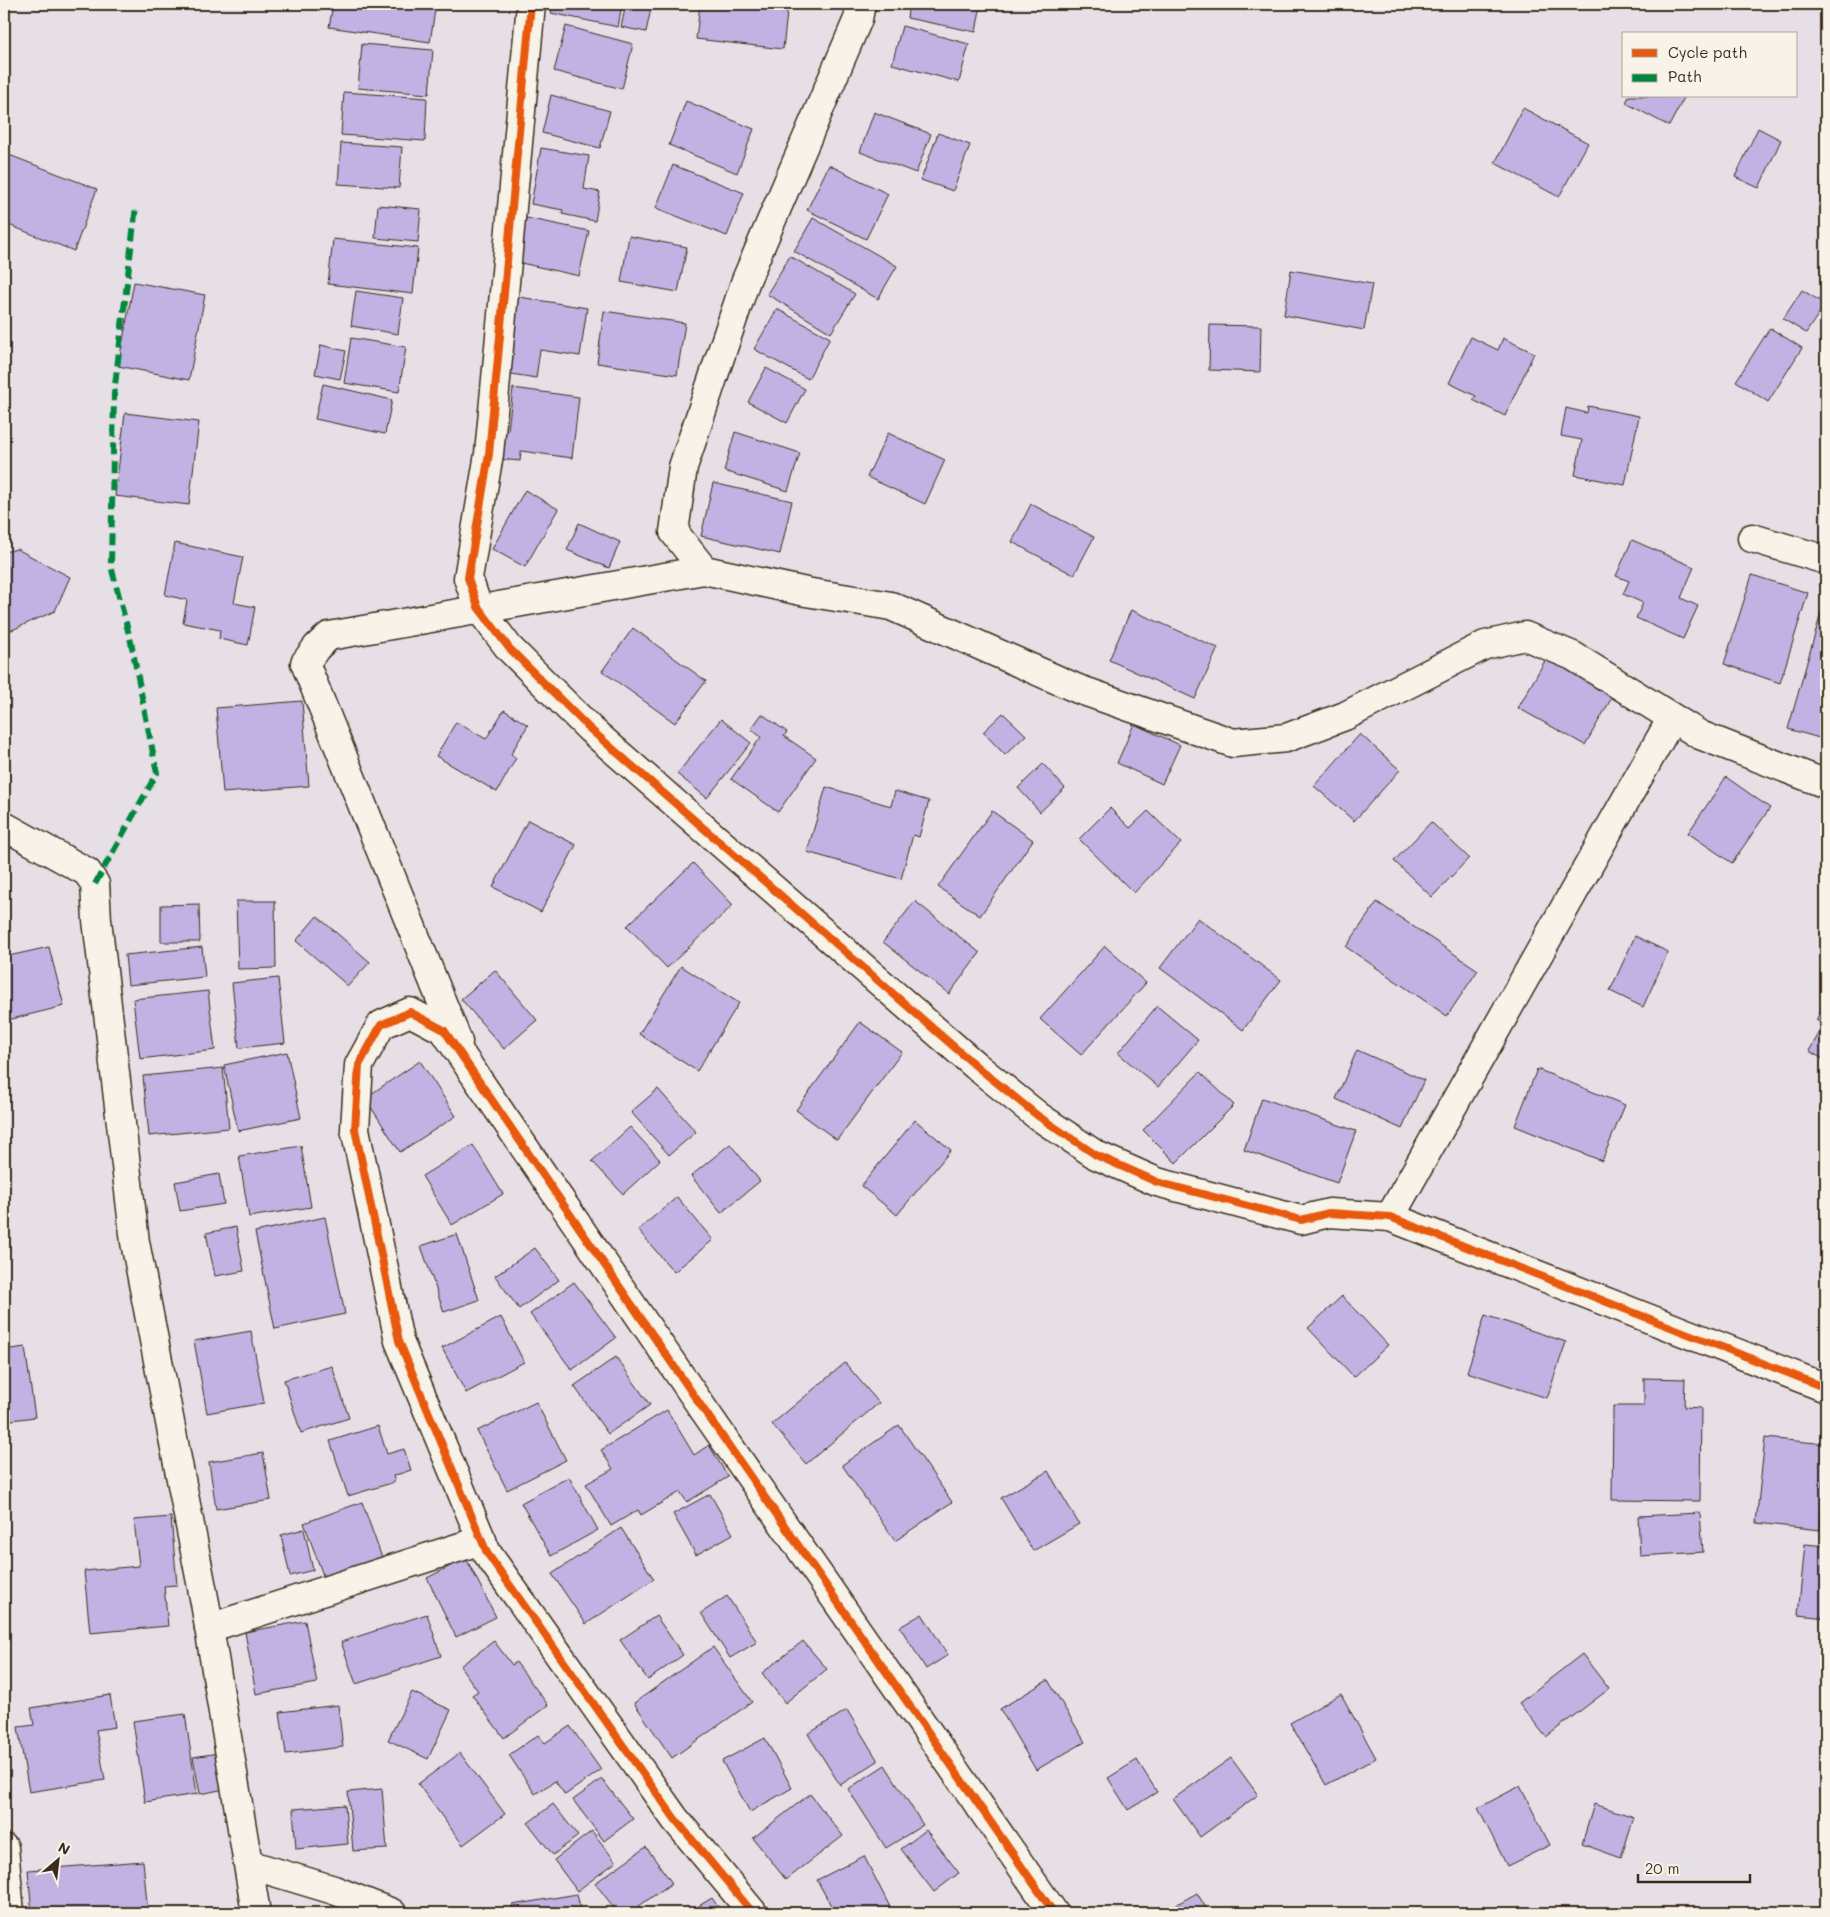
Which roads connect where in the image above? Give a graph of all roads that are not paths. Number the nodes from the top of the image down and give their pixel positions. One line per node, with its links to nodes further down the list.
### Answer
1 (531, 4): 6 (street)
2 (861, 4): 5 (street)
3 (1752, 538): 4 (street)
4 (1826, 560)
5 (704, 570): 6 (street); 7 (street)
6 (481, 611): 10 (street); 11 (street)
7 (1672, 718): 8 (street); 11 (street)
8 (1826, 784)
9 (4, 826): 14 (street)
10 (466, 1064): 13 (street); 21 (street)
11 (1390, 1217): 12 (street)
12 (1825, 1385)
13 (482, 1540): 14 (street); 20 (street)
14 (209, 1628): 16 (street)
15 (4, 1848): 17 (street)
16 (248, 1864): 18 (street); 19 (street)
17 (10, 1913)
18 (256, 1913)
19 (392, 1913)
20 (752, 1913)
21 (1054, 1913)

